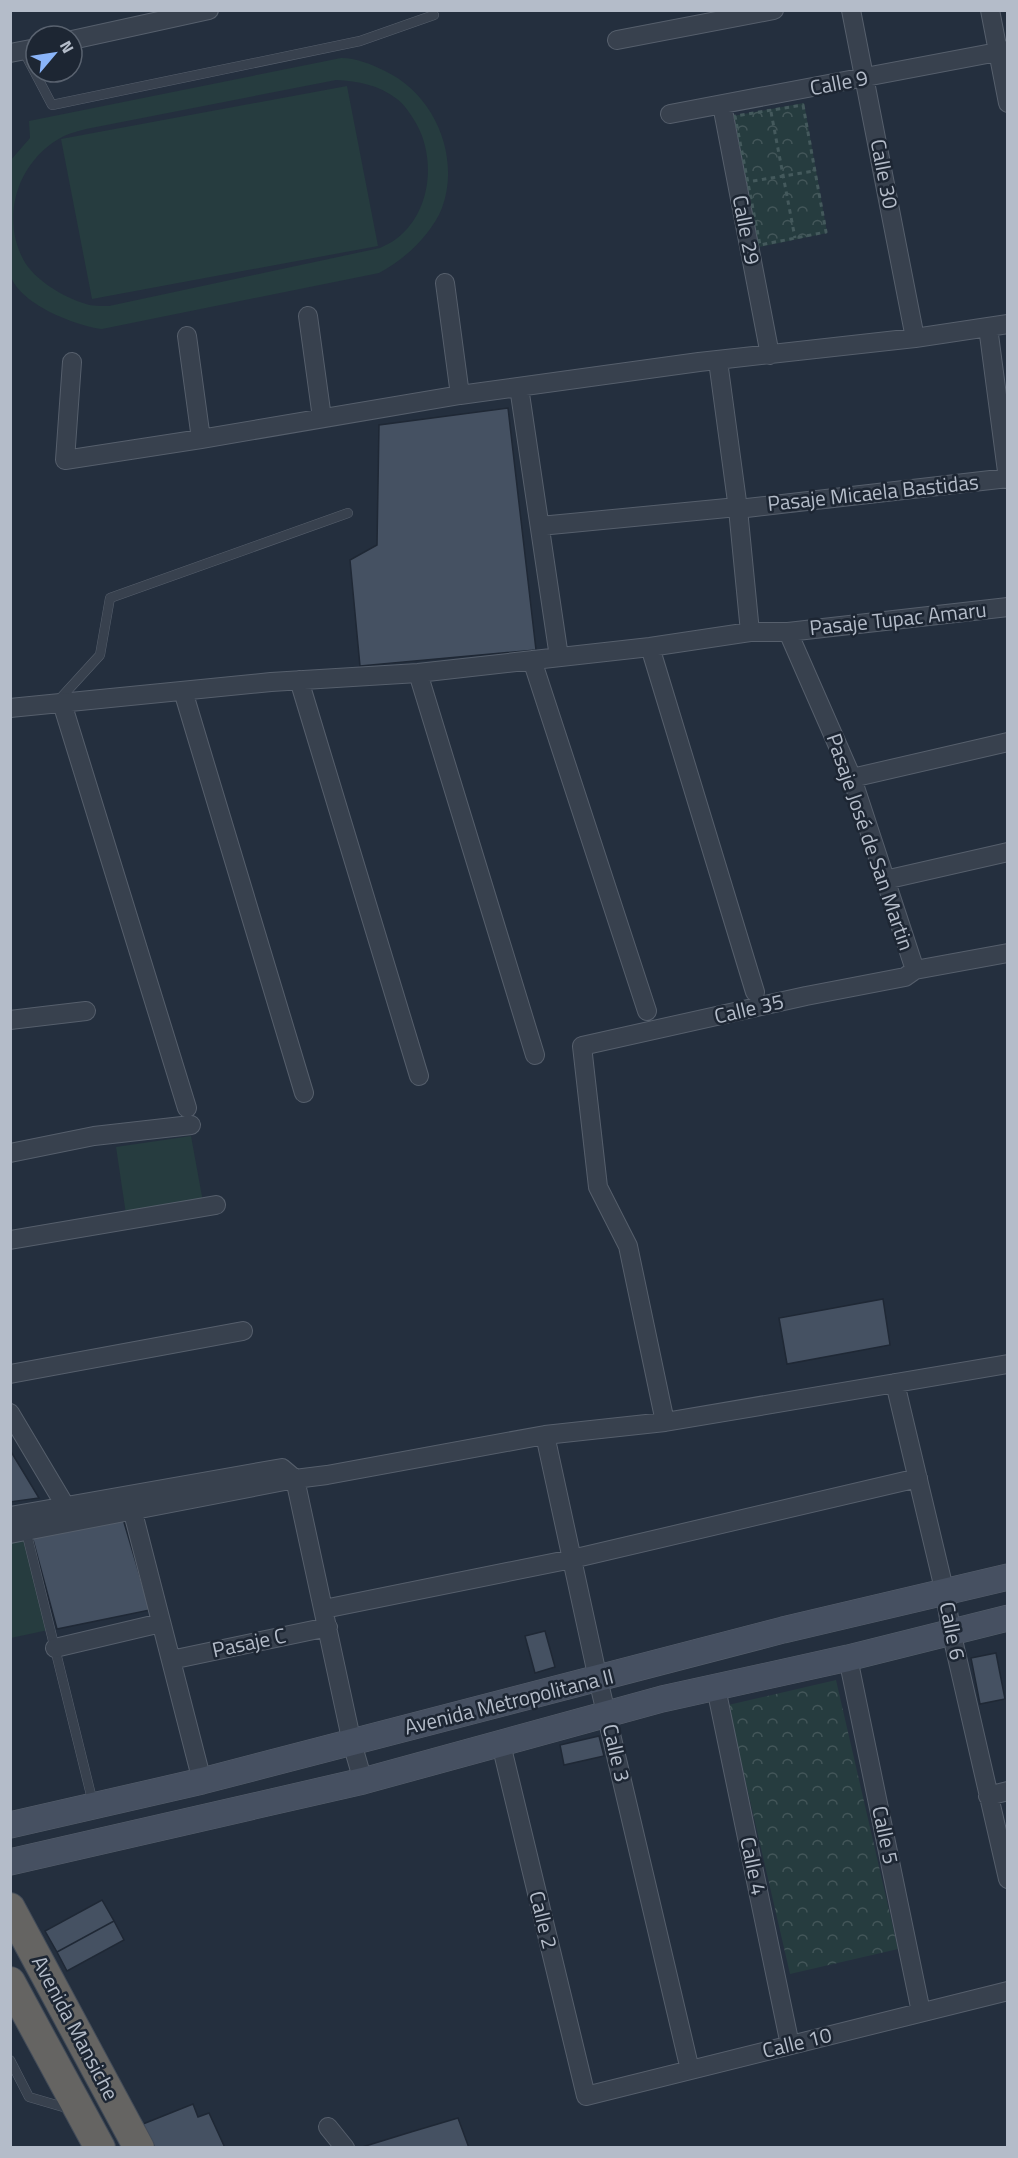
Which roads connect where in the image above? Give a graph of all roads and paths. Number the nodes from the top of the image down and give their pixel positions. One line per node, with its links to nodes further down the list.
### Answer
1 (209, 10): 6 (street)
2 (774, 10): 7 (street)
3 (851, 10): 10 (street, Calle 30)
4 (990, 10): 9 (street)
5 (434, 15): 8 (lane)
6 (84, 37)
7 (617, 40)
8 (23, 50)
9 (1003, 50): 10 (street, Calle 9); 11 (street)
10 (865, 78): 12 (street, Calle 9); 24 (street, Calle 30)
11 (1008, 103)
12 (722, 105): 14 (street, Calle 9); 25 (street, Calle 29)
13 (771, 110): 15 (path); 16 (path); 17 (path)
14 (670, 114)
15 (815, 171): 16 (path); 18 (path)
16 (783, 176): 17 (path); 18 (path)
17 (748, 182): 18 (path)
18 (795, 238)
19 (445, 283): 29 (street)
20 (308, 316): 30 (street)
21 (1008, 324): 22 (street)
22 (988, 327): 24 (street); 32 (street)
23 (187, 336): 31 (street)
24 (915, 338): 25 (street)
25 (770, 355): 26 (street)
26 (718, 361): 28 (street); 33 (street)
27 (72, 362): 31 (street)
28 (519, 387): 29 (street); 35 (street)
29 (460, 395): 30 (street)
30 (322, 418): 31 (street)
31 (201, 440)
32 (1008, 478): 33 (street, Pasaje Micaela Bastidas)
33 (732, 508): 35 (street, Pasaje Micaela Bastidas); 37 (street)
34 (348, 513): 45 (lane)
35 (540, 526): 40 (street)
36 (1008, 607): 38 (street, Pasaje Tupac Amaru)
37 (750, 632): 38 (street); 39 (street)
38 (788, 632): 48 (street, Pasaje José de San Martin)
39 (650, 647): 40 (street); 53 (street)
40 (559, 657): 41 (street)
41 (532, 660): 42 (street); 55 (street)
42 (418, 673): 43 (street); 57 (street)
43 (299, 680): 44 (street); 58 (street)
44 (183, 691): 45 (street); 59 (street)
45 (58, 703): 46 (street); 60 (street)
46 (10, 708)
47 (1008, 742): 48 (street)
48 (852, 778): 50 (street, Pasaje José de San Martin)
49 (1008, 852): 50 (street)
50 (885, 880): 52 (street, Pasaje José de San Martin)
51 (1008, 953): 52 (street, Calle 35)
52 (915, 970): 68 (street, Calle 35)
53 (755, 992)
54 (86, 1011): 56 (street)
55 (646, 1011)
56 (10, 1020)
57 (534, 1055)
58 (419, 1076)
59 (304, 1093)
60 (10, 1153)
61 (216, 1206): 62 (street)
62 (10, 1240)
63 (243, 1330): 65 (street)
64 (1008, 1364): 66 (street)
65 (10, 1374)
66 (895, 1383): 68 (street); 70 (street, Calle 6)
67 (10, 1413): 73 (street)
68 (665, 1422): 69 (street)
69 (545, 1435): 71 (street); 76 (street, Calle 3)
70 (918, 1478): 76 (street, Pasaje C); 78 (street, Calle 6)
71 (295, 1479): 72 (street); 79 (street)
72 (131, 1504): 73 (street); 75 (street); 81 (street)
73 (66, 1507): 74 (street)
74 (10, 1516)
75 (18, 1532): 83 (lane)
76 (572, 1559): 79 (street, Pasaje C); 86 (street, Calle 3)
77 (1008, 1578): 78 (main road, Avenida Metropolitana II)
78 (945, 1593): 82 (street, Calle 6); 86 (main road, Avenida Metropolitana II)
79 (326, 1618): 85 (street, Pasaje C); 89 (street)
80 (1008, 1618): 82 (main road, Avenida Metropolitana II)
81 (161, 1623): 83 (street); 85 (street)
82 (951, 1631): 84 (main road, Avenida Metropolitana II); 94 (street, Calle 6)
83 (55, 1648): 95 (lane)
84 (848, 1658): 87 (main road, Avenida Metropolitana II); 102 (street, Calle 5)
85 (171, 1660): 91 (street)
86 (598, 1679): 88 (street, Calle 3); 89 (main road, Avenida Metropolitana II)
87 (716, 1688): 88 (main road, Avenida Metropolitana II); 103 (street, Calle 4)
88 (607, 1714): 90 (main road, Avenida Metropolitana II); 105 (street, Calle 3)
89 (352, 1743): 91 (main road, Avenida Metropolitana II); 92 (street)
90 (501, 1744): 92 (main road, Avenida Metropolitana II); 107 (street, Calle 2)
91 (202, 1781): 95 (main road, Avenida Metropolitana II)
92 (363, 1781): 97 (main road, Avenida Metropolitana II)
93 (1008, 1791): 94 (street)
94 (988, 1796): 98 (street, Calle 6)
95 (94, 1806): 96 (main road, Avenida Metropolitana II)
96 (10, 1825)
97 (10, 1862)
98 (1008, 1879)
99 (10, 1908): 106 (highway, Avenida Mansiche)
100 (10, 1982): 108 (highway, Avenida Mansiche)
101 (1008, 1991): 102 (street, Calle 10)
102 (921, 2012): 103 (street, Calle 10)
103 (790, 2045): 105 (street, Calle 10)
104 (10, 2060): 108 (lane)
105 (690, 2070): 107 (street, Calle 10)
106 (111, 2095): 108 (highway); 111 (highway, Avenida Mansiche)
107 (586, 2096)
108 (81, 2112): 110 (highway, Avenida Mansiche)
109 (328, 2127): 112 (street)
110 (100, 2148)
111 (139, 2148)
112 (345, 2148)

